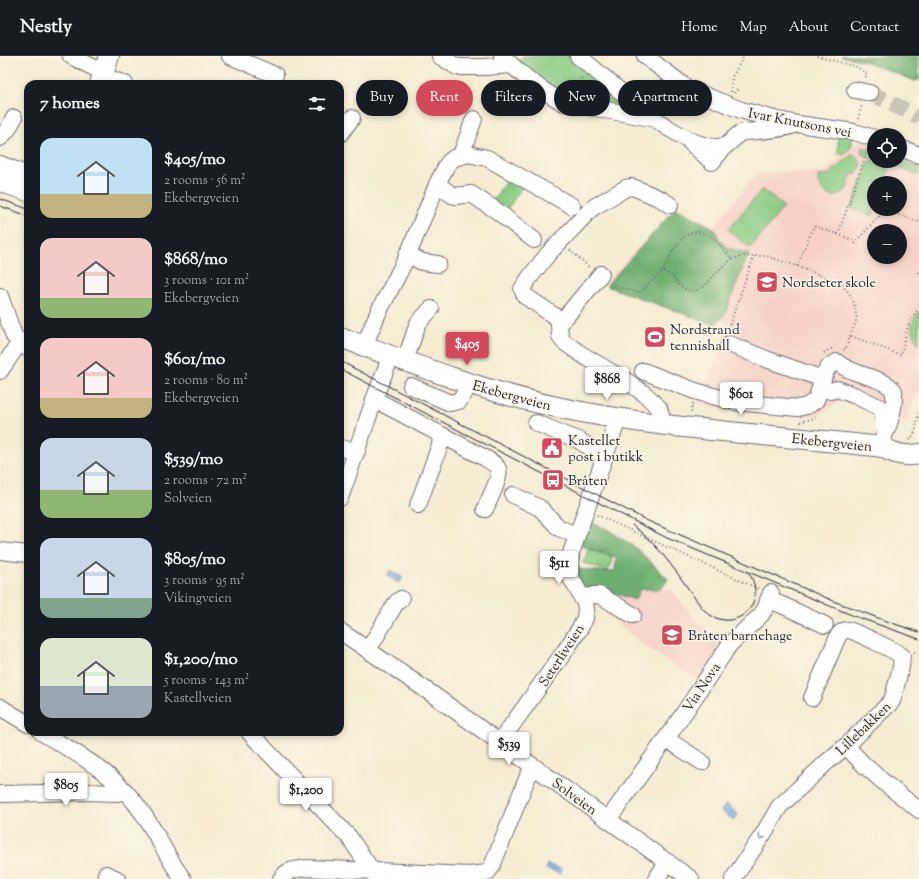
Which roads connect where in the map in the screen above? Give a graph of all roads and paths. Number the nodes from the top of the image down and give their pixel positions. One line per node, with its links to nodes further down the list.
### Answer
1 (71, 56): 9 (street)
2 (230, 56): 10 (street)
3 (440, 56): 7 (street)
4 (645, 56): 15 (street, Ivar Knutsons vei)
5 (744, 56): 11 (path)
6 (817, 56): 23 (path)
7 (506, 60): 14 (street)
8 (585, 61): 13 (path); 19 (street)
9 (104, 72): 12 (street)
10 (275, 75)
11 (732, 77)
12 (118, 80)
13 (576, 80)
14 (554, 98)
15 (741, 110): 21 (street, Ivar Knutsons vei); 24 (street)
16 (610, 111): 19 (street)
17 (14, 118): 25 (street)
18 (352, 118): 22 (street)
19 (654, 118): 24 (street)
20 (474, 119): 29 (street)
21 (798, 124): 23 (street, Ivar Knutsons vei); 24 (street)
22 (344, 129)
23 (854, 132): 26 (street, Ivar Knutsons vei)
24 (740, 133)
25 (0, 138)
26 (867, 140)
27 (907, 151): 30 (street)
28 (867, 154): 39 (path)
29 (461, 155): 34 (street); 37 (street)
30 (919, 155)
31 (0, 164): 32 (street)
32 (24, 173)
33 (0, 181): 35 (main road)
34 (437, 184): 40 (street); 44 (street)
35 (24, 190)
36 (670, 205): 42 (street)
37 (572, 206)
38 (919, 222): 41 (path)
39 (838, 234): 41 (path); 48 (path)
40 (534, 240)
41 (856, 240): 43 (path)
42 (560, 241): 50 (path); 54 (street)
43 (855, 244)
44 (408, 254): 47 (street); 59 (street)
45 (754, 256): 46 (path); 48 (path); 58 (path)
46 (732, 259): 49 (path); 49 (path)
47 (438, 264)
48 (797, 266): 55 (path)
49 (663, 271): 50 (path)
50 (600, 275): 54 (street)
51 (0, 296): 57 (street)
52 (919, 308): 55 (path)
53 (431, 309): 61 (street)
54 (562, 321): 72 (street)
55 (851, 336): 60 (path)
56 (344, 338): 59 (main road, Ekebergveien)
57 (16, 340): 62 (street)
58 (729, 344): 66 (street)
59 (364, 346): 61 (main road, Ekebergveien)
60 (841, 356): 66 (street); 69 (street)
61 (398, 359): 64 (main road, Ekebergveien); 67 (street)
62 (0, 371)
63 (642, 371): 66 (street)
64 (468, 383): 65 (street); 70 (main road, Ekebergveien)
65 (411, 386)
66 (825, 386): 69 (street)
67 (374, 400): 73 (street); 77 (street)
68 (919, 411): 75 (path)
69 (886, 414): 74 (street)
70 (618, 419): 72 (main road, Ekebergveien); 78 (street, Seterliveien)
71 (536, 423): 78 (street)
72 (661, 424): 74 (main road, Ekebergveien)
73 (442, 436): 81 (street); 82 (street)
74 (883, 442): 75 (main road, Ekebergveien)
75 (916, 448)
76 (344, 449): 77 (street)
77 (357, 451): 79 (street)
78 (605, 456): 83 (street, Seterliveien)
79 (344, 487)
80 (513, 495): 84 (street)
81 (418, 505)
82 (485, 509)
83 (585, 509): 84 (street, Seterliveien); 87 (path)
84 (576, 535): 88 (street, Seterliveien)
85 (0, 551): 86 (street)
86 (24, 554)
87 (769, 597): 91 (street); 99 (street, Via Nova)
88 (582, 598): 90 (street); 100 (street, Seterliveien)
89 (401, 599): 93 (street)
90 (633, 615)
91 (825, 625)
92 (344, 634): 93 (street, Solveien)
93 (368, 650): 100 (street, Solveien)
94 (812, 698): 101 (street, Lillebakken)
95 (0, 707): 96 (street)
96 (24, 722)
97 (48, 736): 104 (street)
98 (253, 736): 109 (street)
99 (666, 740): 102 (street); 107 (street, Via Nova)
100 (499, 743): 103 (street, Solveien)
101 (846, 746): 106 (street); 114 (street, Lillebakken, one-way to 114)
102 (702, 762)
103 (535, 767): 107 (street, Solveien); 109 (street)
104 (125, 791): 105 (street); 110 (street)
105 (0, 794)
106 (919, 810)
107 (608, 820): 108 (street, Solveien)
108 (668, 862): 112 (street); 113 (street, Solveien)
109 (376, 875): 111 (street)
110 (184, 879)
111 (281, 879)
112 (656, 879)
113 (691, 879)
114 (733, 879)

